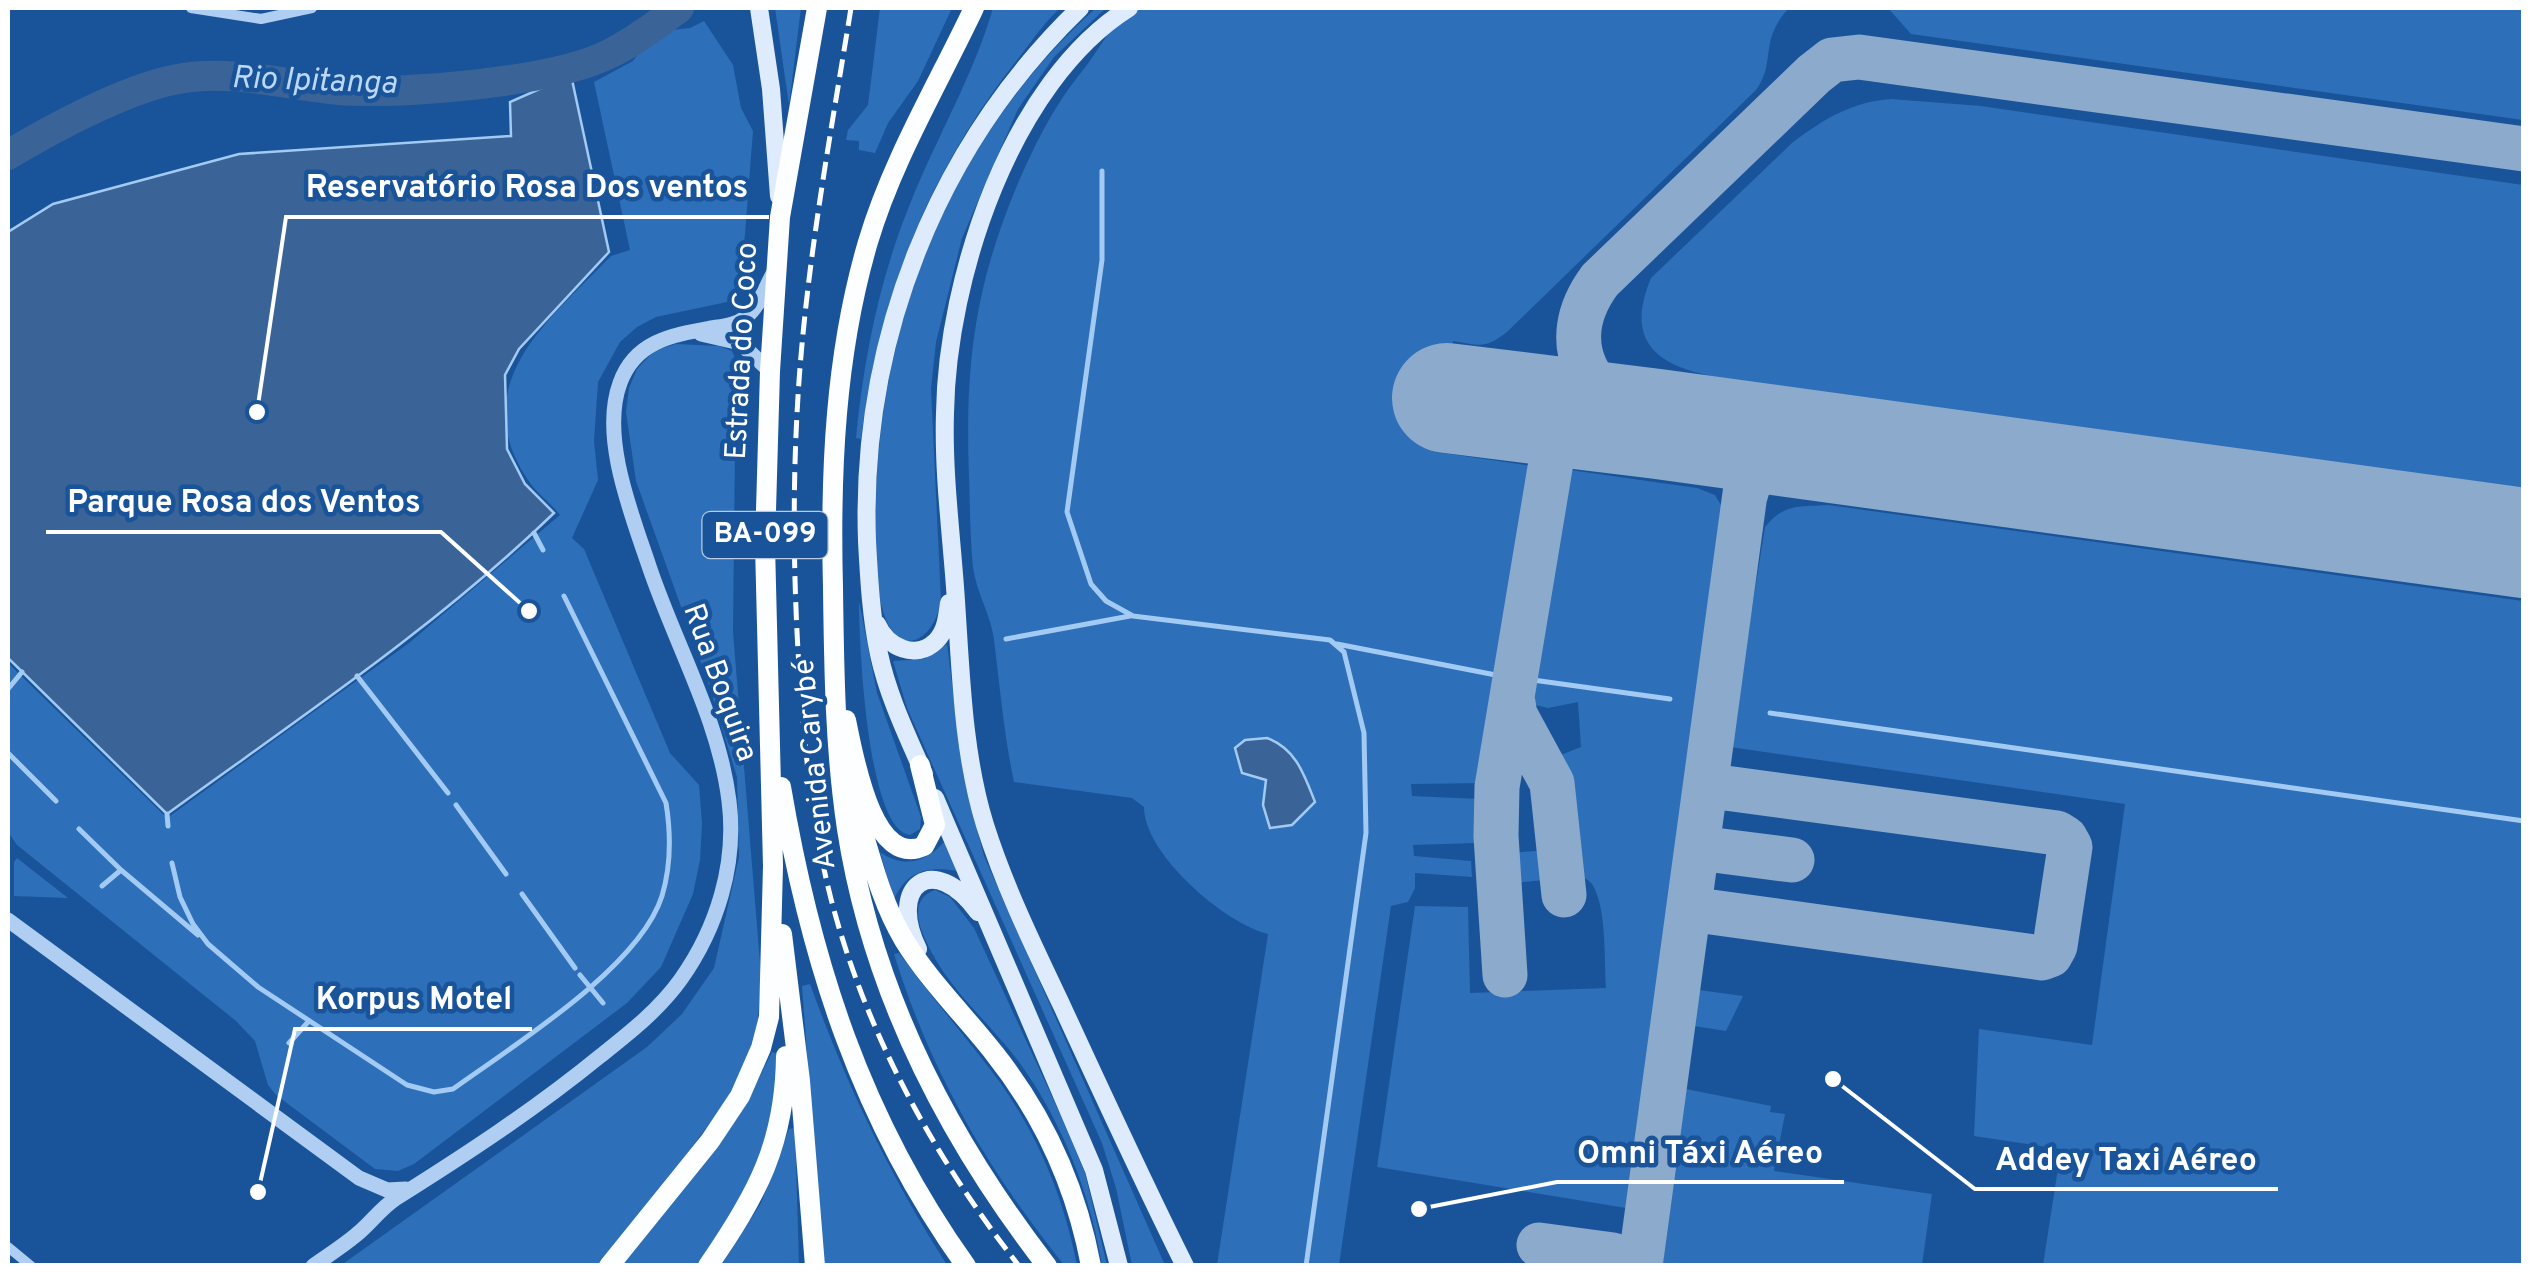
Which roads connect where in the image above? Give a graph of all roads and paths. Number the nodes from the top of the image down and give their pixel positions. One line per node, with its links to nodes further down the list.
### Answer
1 (191, 8): 2 (street)
2 (312, 8)
3 (760, 8): 8 (main road)
4 (818, 8): 8 (highway, Estrada do Coco / BA-099)
5 (974, 8): 14 (highway, BA-099)
6 (1080, 8): 13 (main road)
7 (1130, 8): 12 (main road)
8 (780, 217): 9 (highway, Estrada do Coco / BA-099)
9 (778, 264): 10 (street, Rua Boquira); 11 (highway, Estrada do Coco / BA-099)
10 (687, 332): 11 (street); 24 (street, Rua Boquira)
11 (770, 371): 15 (highway, Estrada do Coco / BA-099)
12 (954, 570): 13 (main road); 28 (main road)
13 (872, 605): 17 (main road)
14 (834, 628): 16 (highway, Avenida Carybé); 17 (highway)
15 (770, 700): 18 (highway); 36 (highway, Avenida Carybé)
16 (839, 757): 22 (highway); 37 (highway, Avenida Carybé)
17 (920, 766): 20 (main road)
18 (772, 866): 21 (highway); 32 (highway)
19 (8, 920): 23 (street)
20 (996, 936): 22 (main road); 29 (main road)
21 (788, 984): 25 (highway); 33 (highway)
22 (941, 989): 38 (highway)
23 (359, 1178): 24 (street); 26 (street)
24 (419, 1185): 26 (street, Rua Boquira)
25 (810, 1223): 34 (highway); 35 (highway)
26 (369, 1224): 31 (street, Rua Boquira)
27 (8, 1247): 30 (street)
28 (1181, 1261)
29 (1119, 1264)
30 (31, 1266)
31 (313, 1266)
32 (609, 1266)
33 (708, 1266)
34 (807, 1266)
35 (815, 1266)
36 (966, 1266)
37 (1047, 1266)
38 (1091, 1266)

